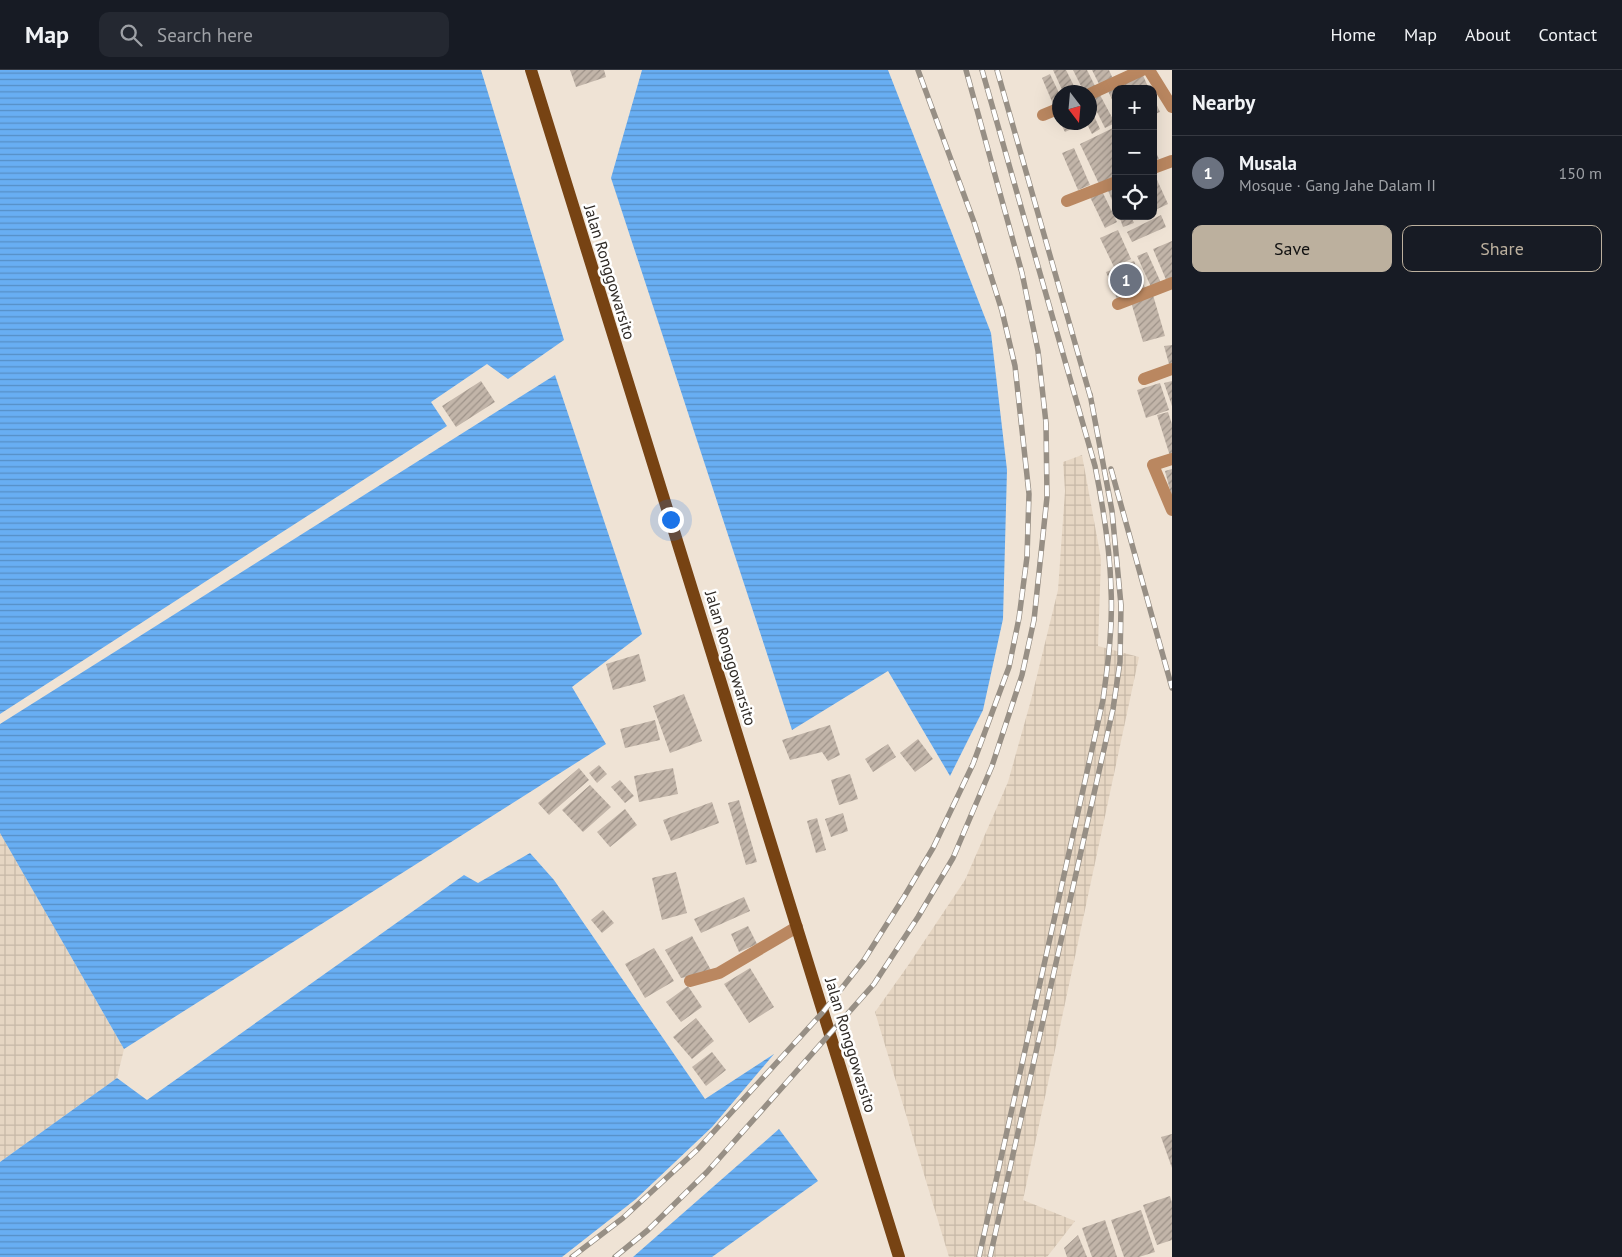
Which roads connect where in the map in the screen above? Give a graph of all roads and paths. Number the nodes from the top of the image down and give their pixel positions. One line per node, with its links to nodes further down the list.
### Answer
1 (530, 70): 18 (main road, Jalan Ronggowarsito)
2 (1142, 70): 4 (street)
3 (1149, 70): 5 (street)
4 (1097, 91)
5 (1172, 107)
6 (1052, 112): 7 (street)
7 (1044, 115)
8 (1172, 161): 9 (street)
9 (1157, 167)
10 (1112, 184): 11 (street)
11 (1067, 201)
12 (1172, 283): 13 (street)
13 (1118, 304)
14 (1172, 369): 15 (street)
15 (1144, 379)
16 (1172, 459): 17 (street)
17 (1172, 510)
18 (797, 927): 19 (street); 20 (main road, Jalan Ronggowarsito)
19 (690, 982)
20 (899, 1257)

